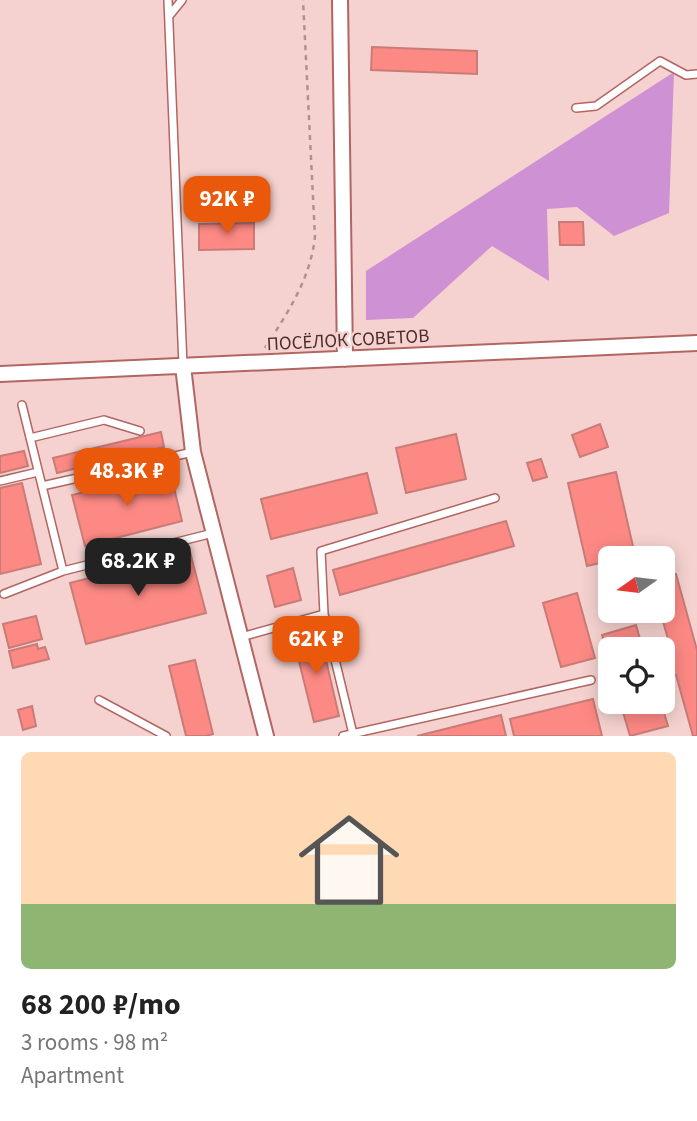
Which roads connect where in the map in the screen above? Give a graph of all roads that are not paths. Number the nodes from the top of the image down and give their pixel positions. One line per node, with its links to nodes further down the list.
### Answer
1 (168, 0): 4 (lane)
2 (181, 0): 4 (lane)
3 (340, 0): 8 (street)
4 (169, 16): 9 (lane)
5 (697, 74): 6 (lane)
6 (576, 108)
7 (697, 343): 8 (street, ПОСЁЛОК СОВЕТОВ)
8 (345, 359): 9 (street, ПОСЁЛОК СОВЕТОВ)
9 (183, 366): 10 (street, ПОСЁЛОК СОВЕТОВ); 14 (street)
10 (0, 374)
11 (22, 405): 13 (lane)
12 (140, 430): 13 (lane)
13 (30, 438): 15 (lane)
14 (193, 452): 17 (lane); 19 (street)
15 (38, 472): 16 (lane); 17 (lane)
16 (0, 481)
17 (42, 486): 20 (lane)
18 (495, 498): 22 (lane)
19 (213, 533): 20 (lane); 23 (street)
20 (63, 571): 21 (lane)
21 (4, 594)
22 (324, 614): 23 (lane); 26 (lane)
23 (240, 637): 28 (street)
24 (591, 680): 26 (lane)
25 (99, 700): 27 (lane)
26 (353, 734): 29 (lane)
27 (166, 736)
28 (266, 736)
29 (343, 736)

